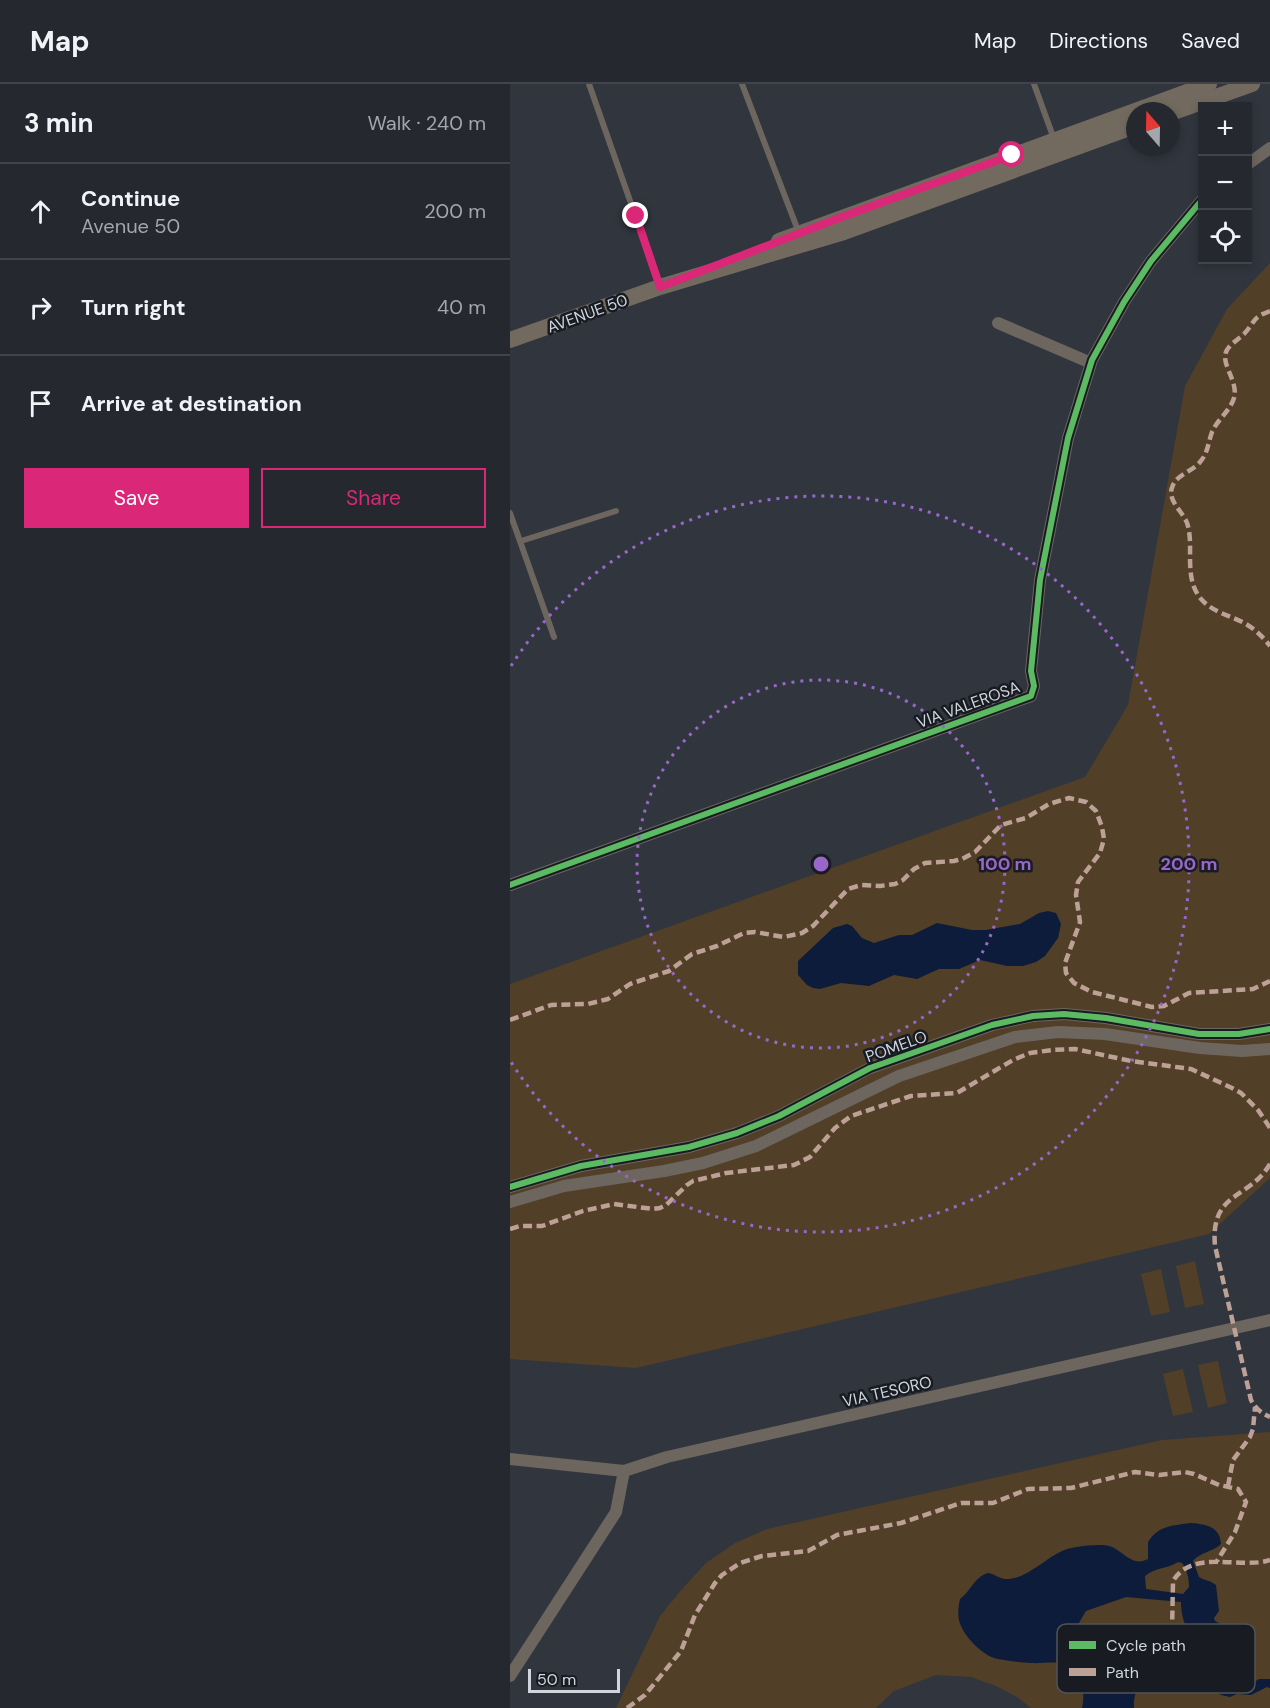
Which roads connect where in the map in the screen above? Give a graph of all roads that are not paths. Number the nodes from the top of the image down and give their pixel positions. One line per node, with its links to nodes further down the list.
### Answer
1 (589, 84): 13 (lane)
2 (742, 84): 12 (lane)
3 (1034, 84): 8 (lane)
4 (1209, 84): 8 (main road, AVENUE 50)
5 (1252, 84): 6 (main road)
6 (1180, 110)
7 (1126, 129): 13 (main road, AVENUE 50)
8 (1055, 140): 12 (main road, AVENUE 50)
9 (1270, 148): 10 (street)
10 (1252, 161)
11 (1198, 206): 16 (street, VIA VALEROSA)
12 (799, 233): 13 (main road, AVENUE 50)
13 (662, 286): 15 (main road, AVENUE 50)
14 (998, 323): 16 (street)
15 (510, 340)
16 (1091, 363): 21 (street, VIA VALEROSA)
17 (616, 511): 19 (lane)
18 (510, 513): 19 (lane)
19 (520, 541): 20 (lane)
20 (554, 638)
21 (510, 885)
22 (1269, 1032): 24 (street, POMELO)
23 (1270, 1049): 25 (street, POMELO)
24 (510, 1187)
25 (510, 1202)
26 (1270, 1320): 28 (street, VIA TESORO)
27 (510, 1459): 28 (street, VIA TESORO)
28 (624, 1471): 29 (street)
29 (510, 1676)

